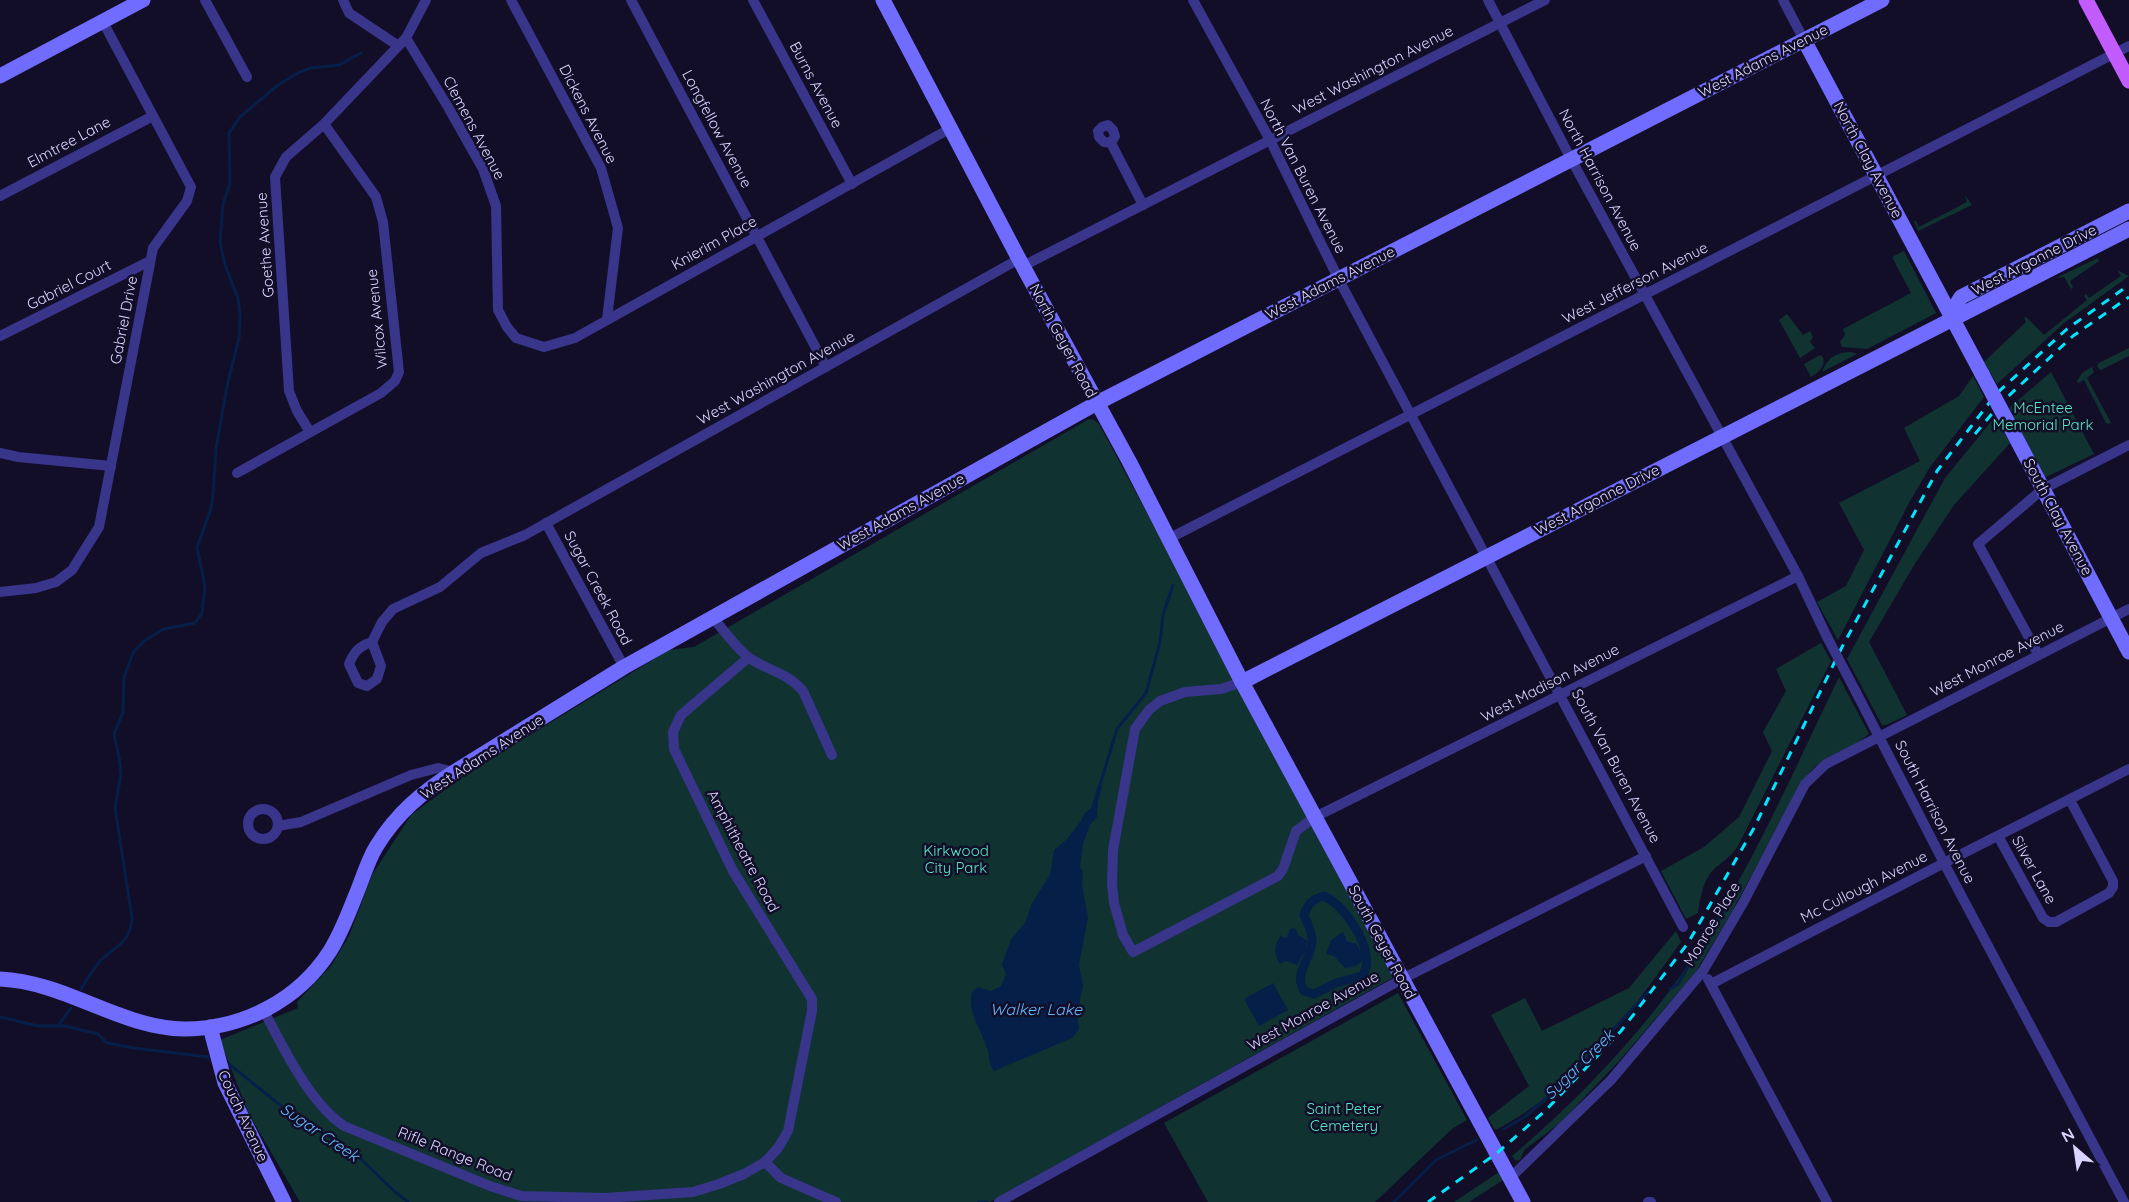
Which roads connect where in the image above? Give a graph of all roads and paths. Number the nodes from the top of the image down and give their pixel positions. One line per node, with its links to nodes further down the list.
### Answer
1 (143, 0): 15 (street)
2 (205, 0): 22 (street)
3 (342, 0): 18 (street, Clemens Avenue)
4 (426, 0): 18 (street, Goethe Avenue)
5 (511, 0): 44 (street, Dickens Avenue)
6 (631, 0): 36 (street, Longfellow Avenue)
7 (753, 0): 31 (street, Burns Avenue)
8 (883, 0): 26 (street, North Geyer Road)
9 (1193, 0): 27 (street, North Van Buren Avenue)
10 (1488, 0): 16 (street, North Harrison Avenue)
11 (1545, 0): 16 (street, West Washington Avenue)
12 (1783, 0): 17 (street, North Clay Avenue)
13 (1882, 0): 17 (street, West Adams Avenue)
14 (2086, 0): 20 (main road)
15 (103, 22): 21 (street); 24 (street, Gabriel Drive)
16 (1500, 23): 27 (street, West Washington Avenue); 29 (street, North Harrison Avenue)
17 (1804, 40): 29 (street, West Adams Avenue); 30 (street, North Clay Avenue)
18 (401, 42): 25 (street, Goethe Avenue); 43 (street, Clemens Avenue)
19 (2129, 46): 20 (street, West Jefferson Avenue)
20 (2114, 53): 23 (main road); 30 (street, West Jefferson Avenue)
21 (0, 75)
22 (247, 77)
23 (2129, 81)
24 (153, 116): 32 (street, Elmtree Lane); 39 (street, Gabriel Drive)
25 (324, 124): 50 (street, Goethe Avenue); 50 (street, Wilcox Avenue)
26 (951, 128): 31 (street, Knierim Place); 40 (street, North Geyer Road)
27 (1270, 140): 33 (street, West Washington Avenue); 41 (street, North Van Buren Avenue)
28 (1111, 143): 33 (street)
29 (1571, 159): 41 (street, West Adams Avenue); 42 (street, North Harrison Avenue)
30 (1876, 176): 42 (street, West Jefferson Avenue); 45 (street, North Clay Avenue)
31 (852, 184): 36 (street, Knierim Place)
32 (0, 196)
33 (1143, 205): 40 (street, West Washington Avenue)
34 (2128, 215): 37 (street, West Argonne Drive)
35 (2129, 229): 38 (street, West Argonne Drive)
36 (757, 236): 44 (street, Knierim Place); 47 (street, Longfellow Avenue)
37 (2076, 238): 38 (street); 45 (street, West Argonne Drive)
38 (2084, 252): 45 (street, West Argonne Drive)
39 (150, 261): 46 (street, Gabriel Court); 54 (street, Gabriel Drive)
40 (1021, 262): 47 (street, West Washington Avenue); 48 (street, North Geyer Road)
41 (1338, 278): 48 (street, West Adams Avenue); 49 (street, North Van Buren Avenue)
42 (1645, 295): 49 (street, West Jefferson Avenue); 51 (street, North Harrison Avenue)
43 (498, 310): 44 (street, Knierim Place)
44 (607, 319)
45 (1953, 319): 51 (street, West Argonne Drive); 56 (street, South Clay Avenue, bridge)
46 (0, 336)
47 (826, 367): 57 (street, West Washington Avenue)
48 (1096, 403): 58 (street, North Geyer Road); 63 (street, West Adams Avenue)
49 (1410, 415): 58 (street, West Jefferson Avenue); 59 (street, North Van Buren Avenue)
50 (310, 432): 55 (street, Wilcox Avenue)
51 (1720, 436): 59 (street, West Argonne Drive); 60 (street, South Harrison Avenue)
52 (2129, 445): 56 (street)
53 (0, 453): 54 (street)
54 (111, 466): 61 (street, Gabriel Drive)
55 (237, 473)
56 (2043, 489): 64 (street, South Clay Avenue); 67 (street)
57 (546, 523): 65 (street, West Washington Avenue); 69 (street, Sugar Creek Road)
58 (1168, 539): 70 (street, North Geyer Road)
59 (1487, 557): 70 (street, West Argonne Drive); 71 (street, South Van Buren Avenue)
60 (1798, 576): 71 (street, West Madison Avenue); 72 (street, South Harrison Avenue, bridge)
61 (0, 592)
62 (2129, 609): 64 (street, West Monroe Avenue)
63 (713, 618): 68 (street); 69 (street, West Adams Avenue)
64 (2111, 618): 66 (street, South Clay Avenue); 67 (street, West Monroe Avenue)
65 (372, 642)
66 (2129, 652)
67 (2038, 654): 72 (street, West Monroe Avenue)
68 (748, 658): 73 (street); 89 (street, Amphitheatre Road)
69 (624, 667): 75 (street, West Adams Avenue)
70 (1242, 682): 77 (street, South Geyer Road); 77 (street, West Madison Avenue)
71 (1561, 694): 77 (street, West Madison Avenue); 80 (street, South Van Buren Avenue)
72 (1880, 737): 81 (street, South Harrison Avenue); 83 (street, Monroe Place)
73 (832, 755)
74 (2129, 770): 76 (street, Mc Cullough Avenue)
75 (454, 771): 78 (street); 87 (street, West Adams Avenue)
76 (2070, 800): 79 (street, Mc Cullough Avenue); 79 (street, Silver Lane)
77 (1315, 817): 85 (street, South Geyer Road)
78 (278, 826)
79 (1998, 836): 81 (street, Mc Cullough Avenue)
80 (1646, 856): 82 (street, South Van Buren Avenue); 85 (street, West Monroe Avenue)
81 (1944, 863): 86 (street, Mc Cullough Avenue); 96 (street, South Harrison Avenue)
82 (1683, 927)
83 (1704, 971): 86 (street); 90 (street, Monroe Place)
84 (0, 979): 88 (street, West Adams Avenue)
85 (1402, 979): 90 (street, South Geyer Road); 93 (street, West Monroe Avenue)
86 (1710, 984): 95 (street)
87 (264, 1011): 88 (street, West Adams Avenue); 89 (street, Rifle Range Road)
88 (210, 1027): 91 (street, Couch Avenue)
89 (765, 1162): 92 (street)
90 (1510, 1178): 94 (street, South Geyer Road)
91 (284, 1202)
92 (836, 1202)
93 (999, 1202)
94 (1523, 1202)
95 (1827, 1202)
96 (2124, 1202)

